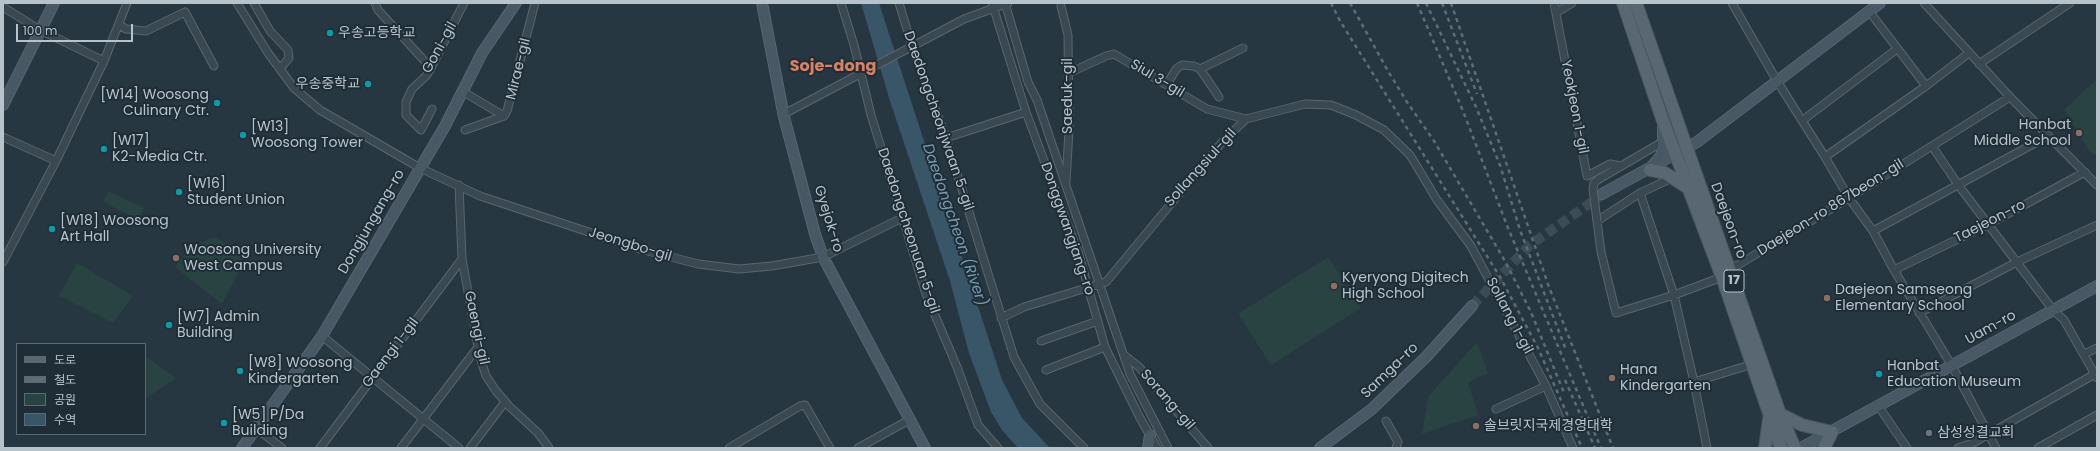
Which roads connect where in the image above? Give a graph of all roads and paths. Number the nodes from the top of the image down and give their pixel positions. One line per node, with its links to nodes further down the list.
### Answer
1 (54, 3): 27 (main road)
2 (127, 3): 26 (street)
3 (237, 3): 36 (street, Jeongbo-gil)
4 (254, 3): 36 (street)
5 (375, 3): 35 (street)
6 (464, 3): 35 (street, Goni-gil)
7 (516, 3): 43 (main road, Dongjungang-ro)
8 (535, 3): 50 (street, Mirae-gil)
9 (762, 3): 49 (main road, Gyejok-ro)
10 (841, 3): 38 (street, Daedongcheonuan 5-gil)
11 (899, 3): 28 (street, Daedongcheonjwaan 5-gil)
12 (1006, 3): 21 (street); 70 (street, Donggwangjang-ro)
13 (1554, 3): 25 (street, Yeokjeon 1-gil)
14 (1572, 3): 25 (street)
15 (1623, 3): 53 (main road, Daejeon-ro / 17)
16 (1636, 3): 60 (main road, Daejeon-ro / 17)
17 (1732, 3): 40 (street)
18 (1880, 3): 24 (main road)
19 (1924, 3): 31 (street)
20 (2070, 3): 33 (street)
21 (993, 5): 28 (street); 48 (street, Donggwangjang-ro)
22 (1061, 6): 39 (street, Saeduk-gil)
23 (3, 7): 27 (street)
24 (1869, 11): 30 (street); 40 (main road)
25 (1556, 13): 63 (street, Yeokjeon 1-gil)
26 (119, 25): 32 (street); 34 (street)
27 (40, 30): 32 (street); 46 (main road)
28 (910, 48): 38 (street); 57 (street, Daedongcheonjwaan 5-gil)
29 (1243, 48): 37 (street)
30 (1898, 49): 42 (street); 52 (street)
31 (1969, 53): 33 (street); 42 (street)
32 (104, 61): 62 (street)
33 (1979, 64): 45 (street)
34 (214, 66)
35 (431, 68): 47 (street, Goni-gil)
36 (280, 69): 64 (street, Jeongbo-gil)
37 (1200, 69): 41 (street); 44 (street)
38 (863, 72): 49 (street); 76 (street, Daedongcheonuan 5-gil)
39 (1069, 73): 41 (street, Siul 3-gil); 70 (street, Saeduk-gil)
40 (1777, 81): 52 (street); 60 (main road)
41 (1167, 84): 51 (street, Siul 3-gil)
42 (1926, 86): 61 (street)
43 (462, 91): 50 (street); 64 (main road, Dongjungang-ro)
44 (1219, 97)
45 (2010, 97): 55 (street); 59 (street, Daejeon-ro 867beon-gil)
46 (3, 105)
47 (432, 109)
48 (1026, 112): 57 (street); 90 (street, Donggwangjang-ro)
49 (784, 114): 82 (main road, Gyejok-ro)
50 (504, 116): 54 (street, Mirae-gil)
51 (1246, 119): 81 (street, Sollangsiul-gil); 88 (street, Sollangsiul-gil)
52 (1803, 120): 61 (street)
53 (1663, 121): 58 (main road); 60 (main road, Daejeon-ro / 17)
54 (465, 130)
55 (2048, 136): 66 (street); 71 (street)
56 (3, 137): 62 (street)
57 (946, 138): 95 (street, Daedongcheonjwaan 5-gil)
58 (1664, 141): 63 (street); 65 (main road)
59 (1932, 146): 71 (street); 75 (street, Daejeon-ro 867beon-gil)
60 (1681, 152): 65 (main road); 72 (main road, Daejeon-ro / 17); 87 (main road, Daejeon-ro / 17)
61 (1825, 156): 75 (street)
62 (56, 161): 84 (street)
63 (1621, 166): 77 (street, bridge)
64 (420, 168): 68 (street, Jeongbo-gil); 97 (main road, Dongjungang-ro)
65 (1650, 170): 67 (main road); 74 (main road)
66 (2085, 172): 69 (street); 78 (street, Taejeon-ro)
67 (1672, 178): 72 (main road); 73 (street)
68 (459, 185): 82 (street, Jeongbo-gil); 83 (street, Gaengi-gil)
69 (2097, 185)
70 (1066, 186): 88 (street, Donggwangjang-ro)
71 (1959, 186): 78 (street); 80 (street)
72 (1688, 188): 87 (main road, Daejeon-ro / 17)
73 (1640, 193): 77 (street); 91 (street)
74 (1602, 194)
75 (1849, 198): 80 (street); 87 (street, Daejeon-ro 867beon-gil)
76 (902, 218): 82 (street, Jeongbo-gil); 134 (street, Daedongcheonuan 5-gil)
77 (1597, 221): 91 (street, Daejeon-ro 867beon-gil)
78 (1989, 224): 85 (street); 86 (street, Taejeon-ro)
79 (2097, 225): 85 (street)
80 (1873, 231): 86 (street)
81 (1471, 246): 110 (street, Sollang 1-gil)
82 (823, 257): 116 (main road, Gyejok-ro)
83 (462, 258): 99 (street, Gaengi-gil); 108 (street, Gaengi 1-gil)
84 (3, 262)
85 (2017, 262): 93 (street); 94 (street)
86 (1894, 270): 94 (street)
87 (1726, 272): 91 (street, Daejeon-ro 867beon-gil); 104 (main road, Daejeon-ro / 17); 114 (main road, Daejeon-ro / 17)
88 (1099, 284): 90 (street, Sollangsiul-gil); 102 (street, Donggwangjang-ro)
89 (2097, 286): 93 (main road, Uam-ro)
90 (1088, 287): 95 (street, Sollangsiul-gil); 96 (street, Donggwangjang-ro)
91 (1674, 295): 109 (street)
92 (1472, 306): 140 (main road, Samga-ro)
93 (2053, 310): 103 (street); 105 (main road, Uam-ro)
94 (1919, 313): 105 (street)
95 (1001, 318): 135 (street, Daedongcheonjwaan 5-gil)
96 (1098, 320): 98 (street); 100 (street, Donggwangjang-ro)
97 (322, 336): 108 (street); 119 (main road, Dongjungang-ro)
98 (1041, 341)
99 (478, 347): 111 (street, Gaengi-gil); 117 (street)
100 (1105, 348): 106 (street); 122 (street, Donggwangjang-ro)
101 (2097, 348): 103 (street)
102 (1123, 354): 138 (street, Donggwangjang-ro); 139 (street, Sorang-gil)
103 (2084, 354): 107 (street)
104 (1753, 364): 109 (street); 114 (main road, Daejeon-ro / 17)
105 (1952, 366): 112 (main road, Uam-ro); 121 (street)
106 (1046, 370)
107 (2096, 376): 121 (street)
108 (372, 378): 117 (street); 125 (street, Gaengi 1-gil)
109 (1694, 382): 143 (street)
110 (1546, 386): 113 (street); 142 (street, Sollang 1-gil)
111 (505, 402): 128 (street); 129 (street, Gaengi-gil)
112 (1880, 407): 120 (main road, Uam-ro); 149 (street)
113 (1496, 410)
114 (1775, 414): 120 (main road); 144 (main road); 145 (main road, Daejeon-ro / 17); 146 (main road, Daejeon-ro / 17)
115 (2097, 415): 152 (street)
116 (911, 419): 132 (street); 133 (main road, Gyejok-ro)
117 (422, 420): 126 (street); 127 (street)
118 (1386, 421): 141 (street)
119 (257, 429): 123 (main road, Dongjungang-ro); 124 (street)
120 (1832, 432): 147 (main road, Uam-ro); 148 (main road)
121 (1989, 434): 150 (street); 151 (street)
122 (1150, 435): 136 (main road); 137 (street, Donggwangjang-ro)
123 (242, 448)
124 (282, 448)
125 (320, 448)
126 (401, 448)
127 (459, 448)
128 (470, 448)
129 (549, 448)
130 (729, 448): 131 (street)
131 (830, 448)
132 (858, 448)
133 (925, 448)
134 (998, 448)
135 (1084, 448)
136 (1148, 448)
137 (1157, 448)
138 (1168, 448)
139 (1208, 448)
140 (1320, 448)
141 (1396, 448)
142 (1573, 448)
143 (1707, 448)
144 (1765, 448)
145 (1781, 448)
146 (1795, 448)
147 (1801, 448)
148 (1824, 448)
149 (1907, 448)
150 (1958, 448)
151 (1996, 448)
152 (2038, 448)

